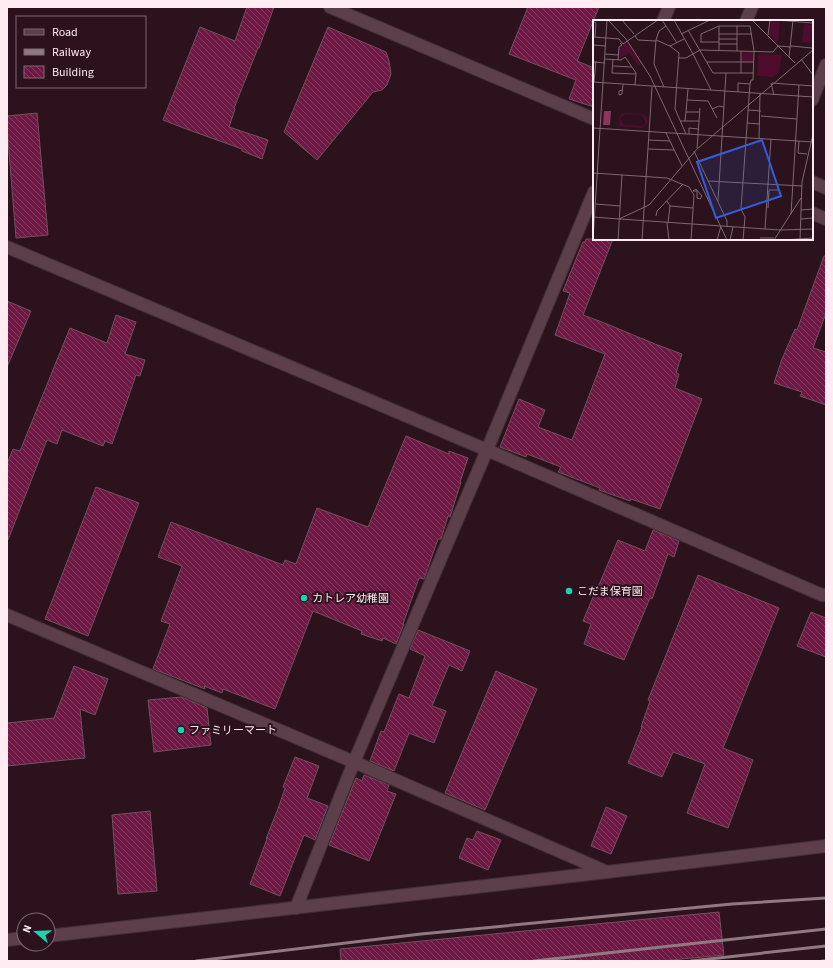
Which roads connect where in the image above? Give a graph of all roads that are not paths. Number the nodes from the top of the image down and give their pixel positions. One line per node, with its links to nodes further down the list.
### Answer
1 (330, 7): 8 (street)
2 (669, 7): 4 (street)
3 (752, 7): 5 (street)
4 (663, 20)
5 (746, 20)
6 (826, 66): 7 (street)
7 (813, 98)
8 (593, 119)
9 (813, 182): 10 (street)
10 (826, 188)
11 (593, 194): 15 (street)
12 (813, 213): 13 (street)
13 (826, 219)
14 (7, 247): 15 (street)
15 (487, 450): 16 (street); 18 (street)
16 (826, 595)
17 (7, 615): 18 (street)
18 (354, 762): 20 (street); 21 (street)
19 (826, 846): 20 (street)
20 (607, 872): 21 (street)
21 (296, 908): 22 (street)
22 (56, 935)

